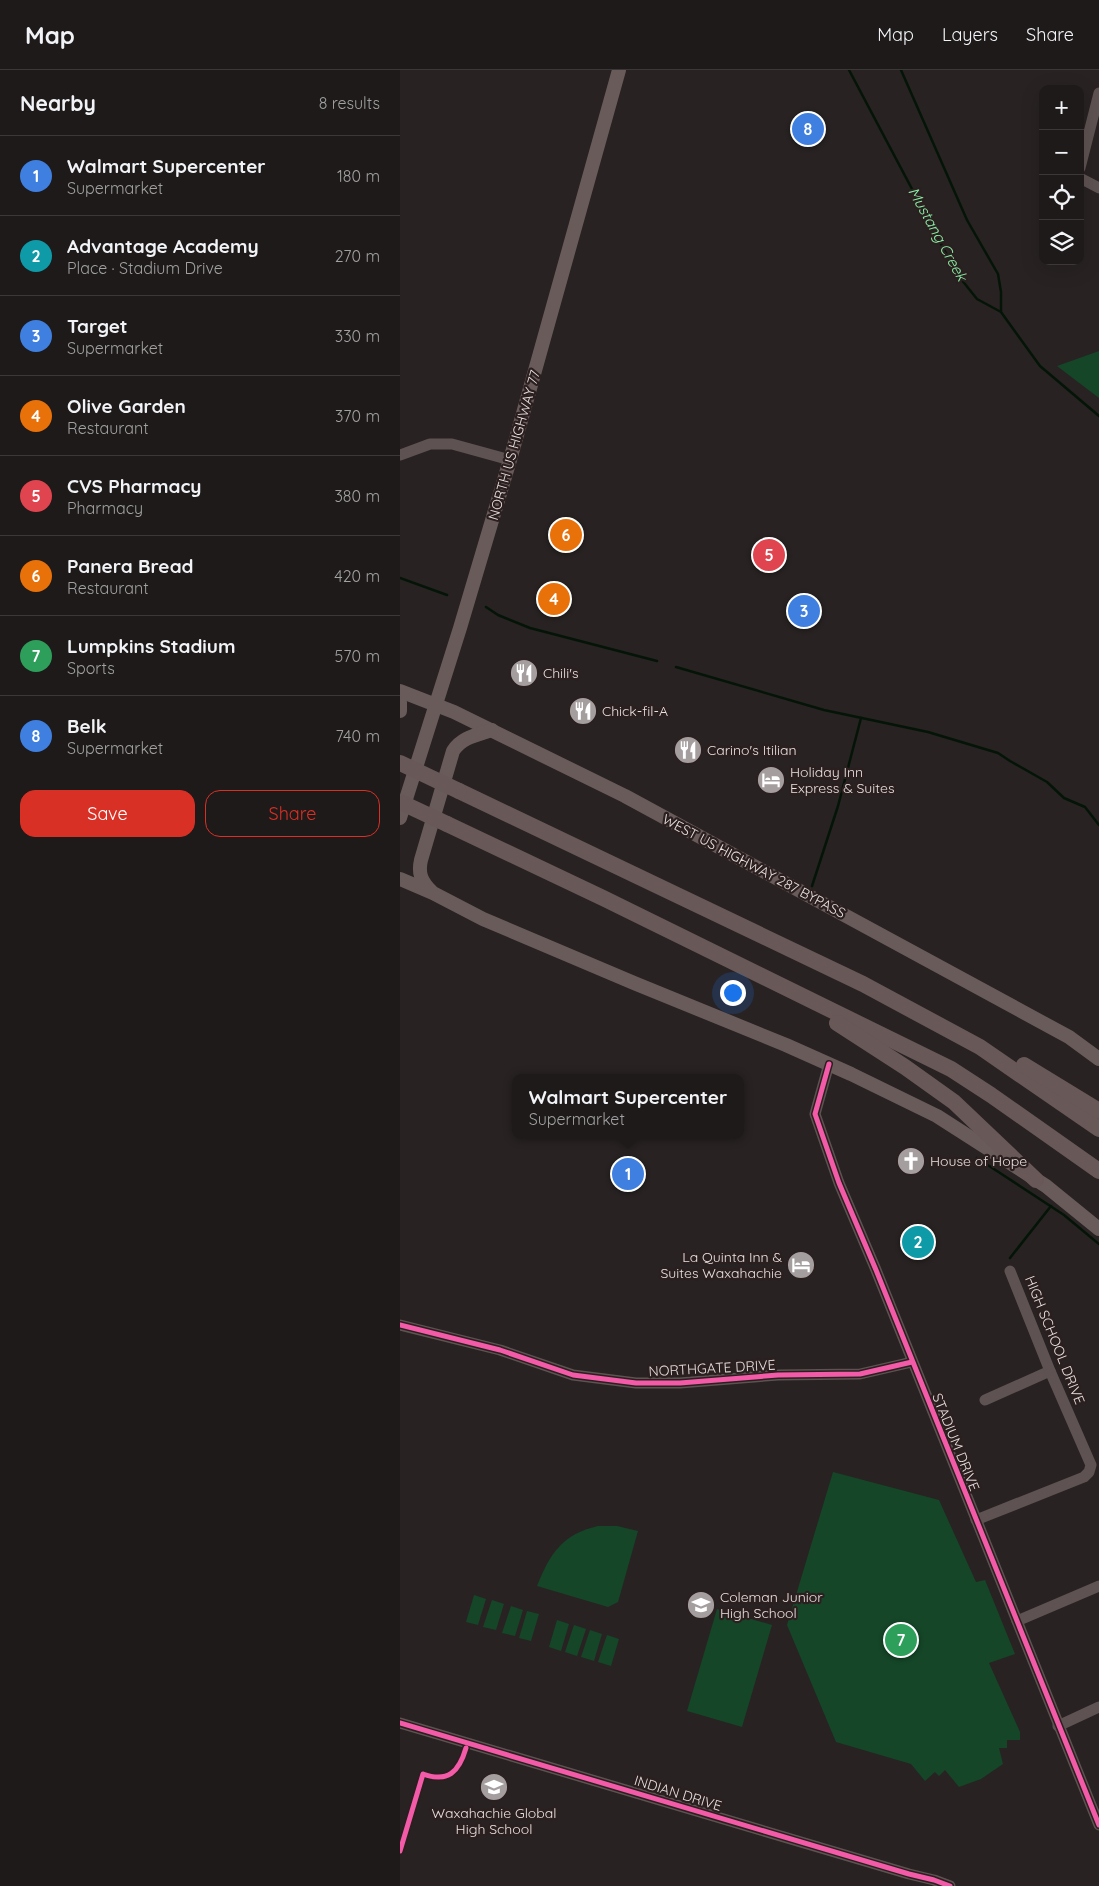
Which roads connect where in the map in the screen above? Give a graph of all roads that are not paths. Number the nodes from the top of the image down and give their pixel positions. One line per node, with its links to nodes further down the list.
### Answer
1 (619, 70): 7 (main road, NORTH US HIGHWAY 77)
2 (1099, 93): 3 (street)
3 (1084, 152)
4 (1084, 180): 5 (street)
5 (1099, 188)
6 (400, 455): 7 (street)
7 (510, 460): 10 (main road, NORTH US HIGHWAY 77)
8 (400, 691): 10 (main road, WEST US HIGHWAY 287 BYPASS)
9 (400, 702): 11 (main road)
10 (436, 706): 12 (main road, WEST US HIGHWAY 287 BYPASS); 15 (main road, NORTH US HIGHWAY 77)
11 (400, 711)
12 (492, 730): 17 (main road); 20 (main road, WEST US HIGHWAY 287 BYPASS)
13 (400, 763): 19 (highway, bridge)
14 (400, 802): 18 (highway, bridge)
15 (400, 818)
16 (400, 879): 17 (main road)
17 (433, 893): 21 (main road)
18 (785, 988): 24 (highway); 25 (highway)
19 (963, 1038): 22 (highway); 23 (highway)
20 (1099, 1059)
21 (828, 1064): 25 (main road); 29 (street, STADIUM DRIVE)
22 (1099, 1110)
23 (1099, 1129)
24 (1099, 1171)
25 (1036, 1180): 26 (main road)
26 (1099, 1229)
27 (1010, 1271): 30 (street, HIGH SCHOOL DRIVE)
28 (400, 1324): 29 (street, NORTHGATE DRIVE)
29 (912, 1362): 32 (street, STADIUM DRIVE)
30 (1050, 1371): 31 (street); 32 (street, HIGH SCHOOL DRIVE)
31 (985, 1400)
32 (976, 1520): 34 (street, STADIUM DRIVE)
33 (1099, 1586): 34 (street)
34 (1016, 1621): 37 (street, STADIUM DRIVE)
35 (1099, 1707): 37 (street)
36 (400, 1723): 39 (street, INDIAN DRIVE)
37 (1058, 1726): 38 (street, STADIUM DRIVE)
38 (1099, 1825)
39 (950, 1886)

